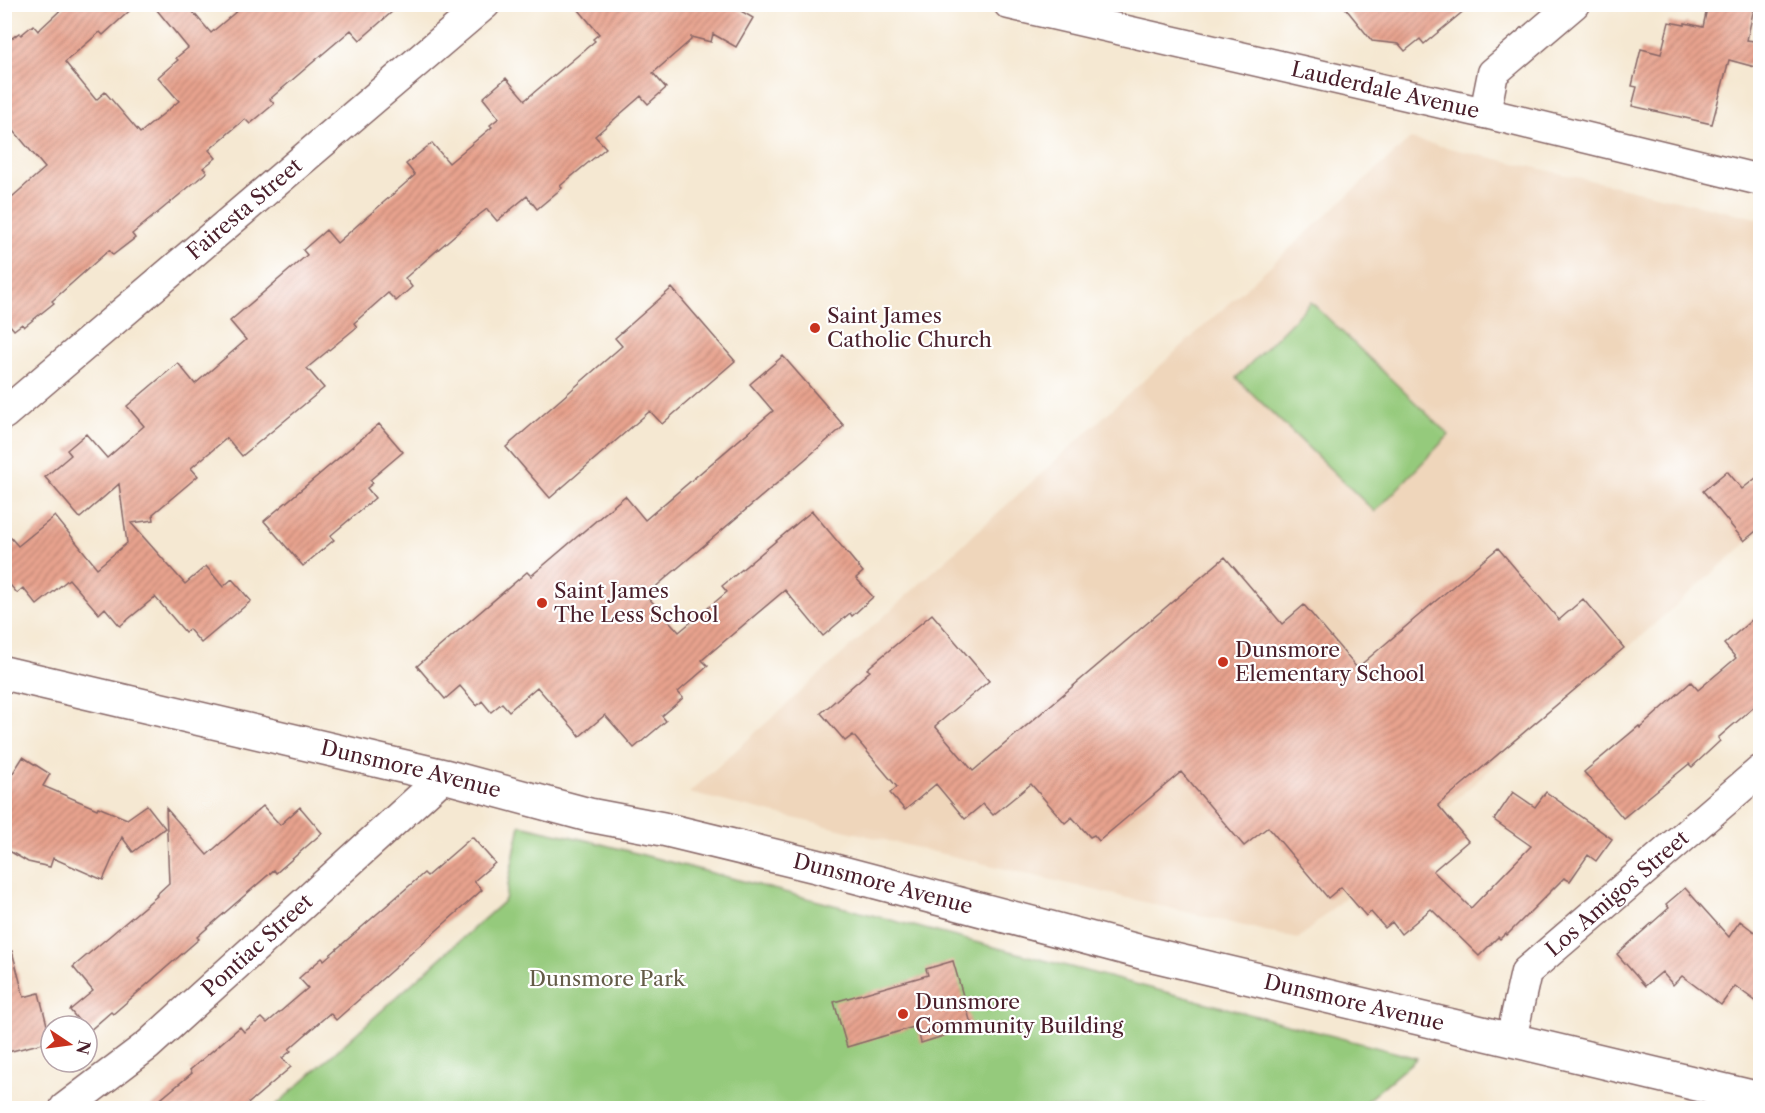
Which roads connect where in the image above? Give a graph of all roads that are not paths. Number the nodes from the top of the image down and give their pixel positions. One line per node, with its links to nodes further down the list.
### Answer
1 (485, 4): 7 (street, Fairesta Street)
2 (1009, 4): 4 (street, Lauderdale Avenue)
3 (1574, 4): 5 (street)
4 (1047, 8): 5 (street, Lauderdale Avenue)
5 (1485, 113): 6 (street, Lauderdale Avenue)
6 (1761, 180)
7 (4, 414)
8 (4, 673): 10 (street, Dunsmore Avenue)
9 (1761, 771): 11 (street, Los Amigos Street)
10 (444, 776): 11 (street, Dunsmore Avenue); 13 (street, Pontiac Street)
11 (1511, 1039): 12 (street, Dunsmore Avenue)
12 (1761, 1099)
13 (65, 1108)

